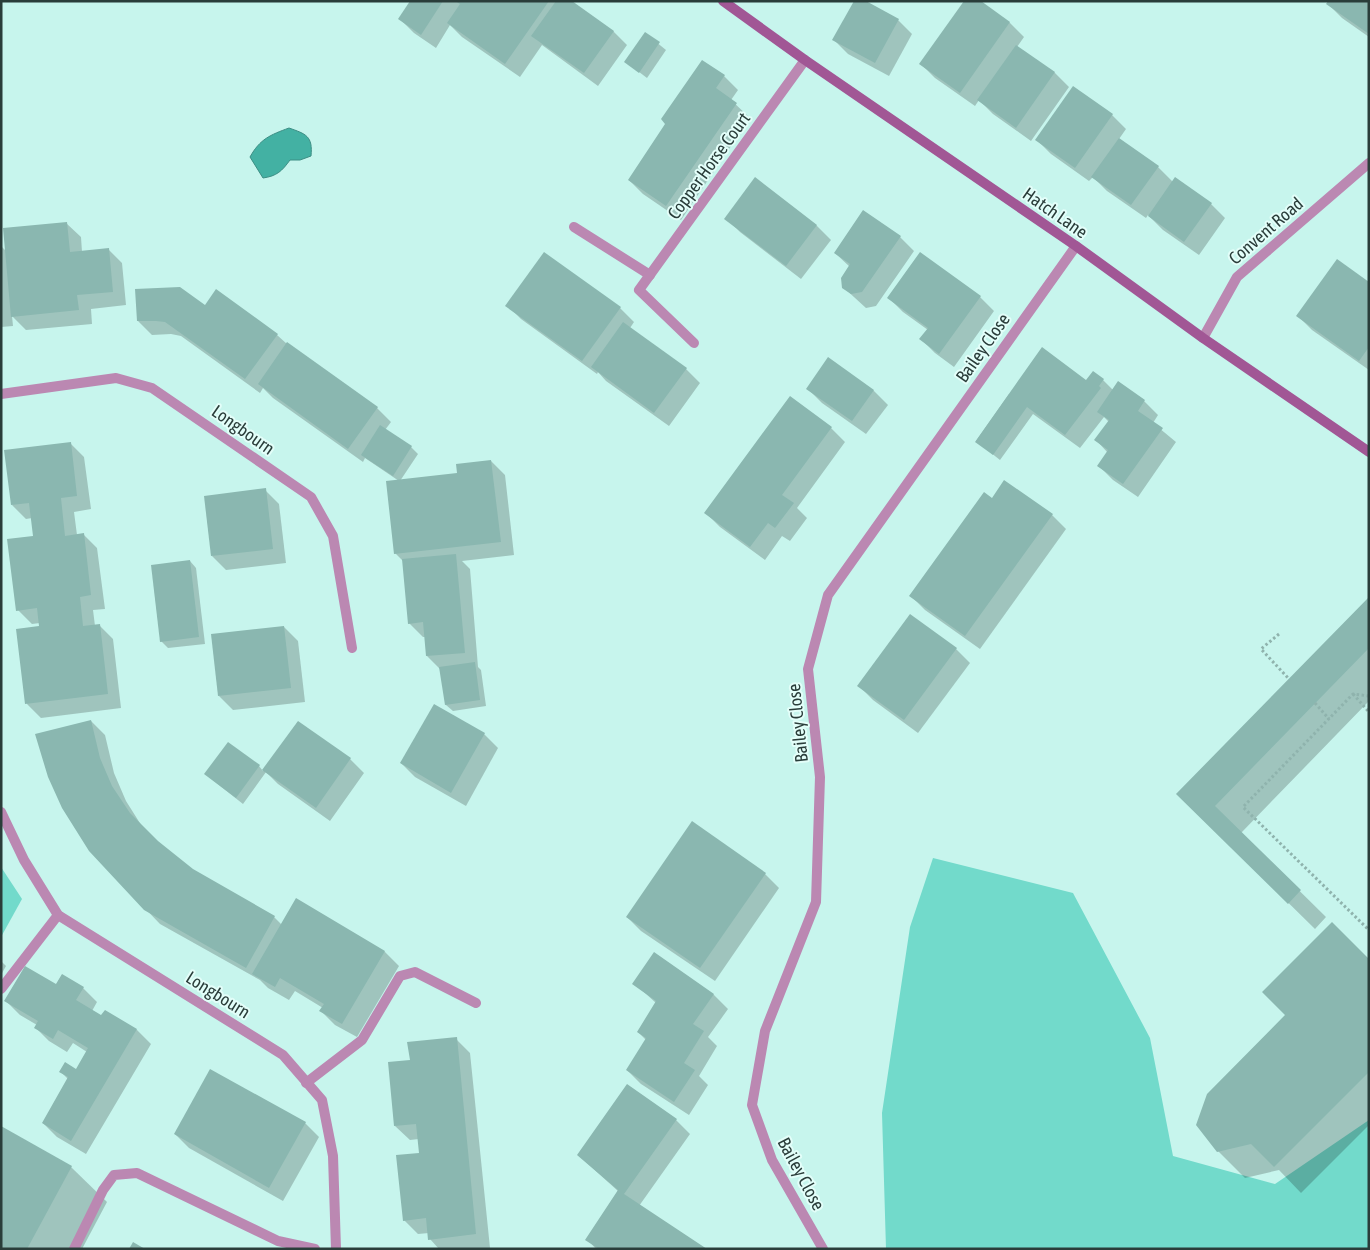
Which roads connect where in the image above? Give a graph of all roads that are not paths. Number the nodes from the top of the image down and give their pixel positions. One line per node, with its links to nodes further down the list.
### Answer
1 (722, 1): 2 (street, Hatch Lane)
2 (804, 60): 5 (street, Hatch Lane); 6 (street, Copper Horse Court)
3 (1369, 163): 7 (street, Convent Road)
4 (574, 227): 6 (street)
5 (1076, 246): 7 (street, Hatch Lane); 20 (street, Bailey Close)
6 (650, 275): 8 (street, Copper Horse Court)
7 (1204, 338): 10 (street, Hatch Lane)
8 (694, 343)
9 (1, 394): 11 (street, Longbourn)
10 (1369, 452)
11 (352, 648)
12 (1, 812): 13 (street, Longbourn)
13 (58, 915): 14 (street); 16 (street, Longbourn)
14 (1, 989)
15 (476, 1003): 16 (street)
16 (306, 1083): 19 (street, Longbourn)
17 (74, 1249): 18 (street)
18 (315, 1249)
19 (336, 1249)
20 (823, 1249)

